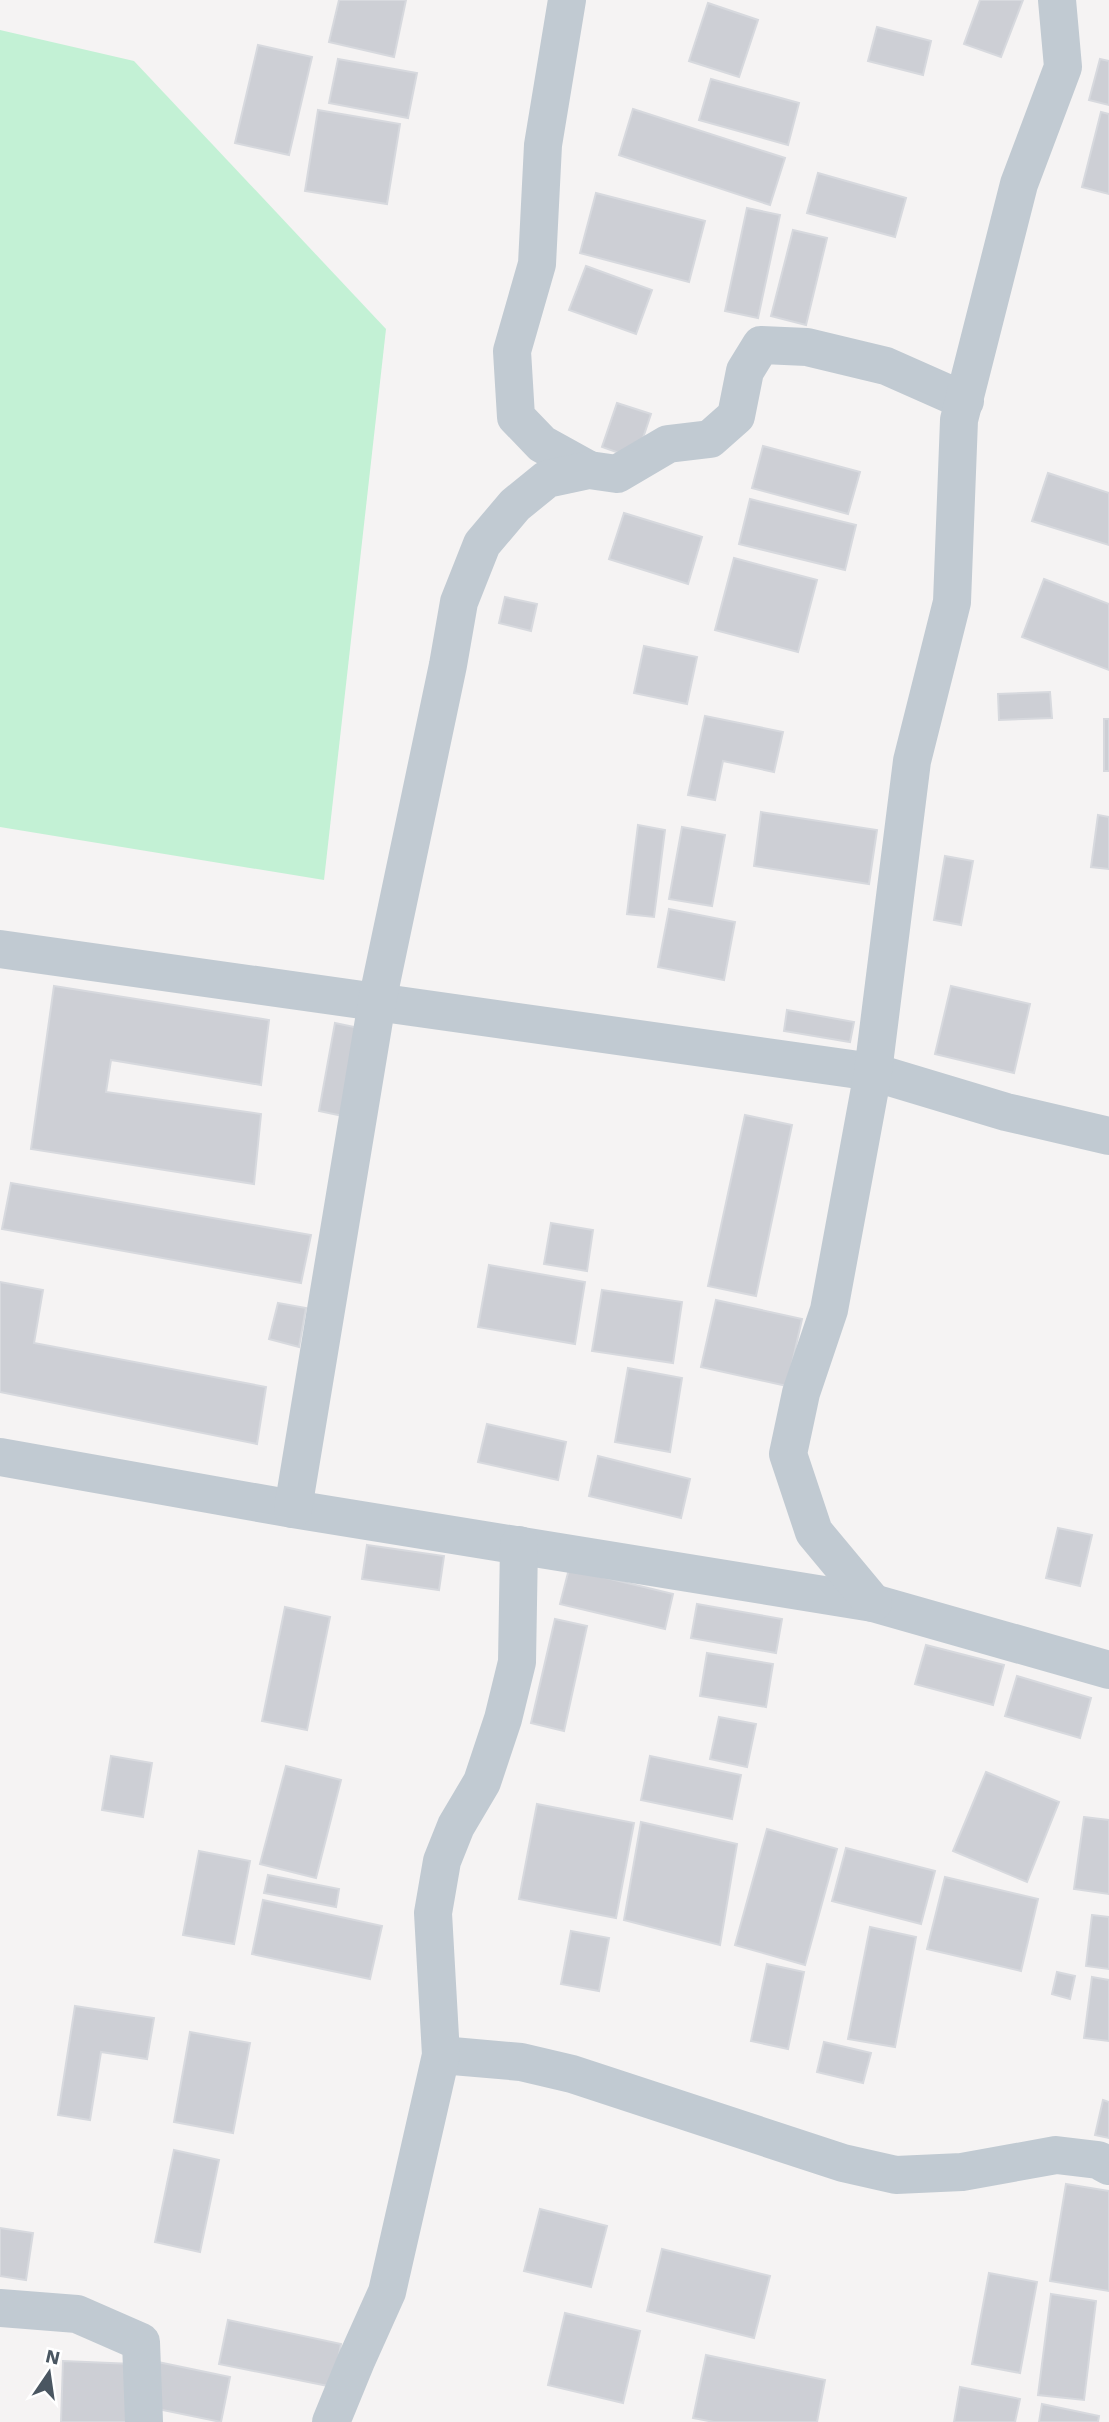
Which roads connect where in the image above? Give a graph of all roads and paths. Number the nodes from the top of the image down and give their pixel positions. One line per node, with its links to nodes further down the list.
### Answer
1 (567, 0): 4 (street)
2 (1057, 0): 3 (street)
3 (965, 401): 4 (street); 7 (street)
4 (589, 470): 6 (street)
5 (0, 948): 6 (street)
6 (377, 1002): 7 (street); 10 (street)
7 (873, 1072): 8 (street); 12 (street)
8 (1109, 1136)
9 (0, 1457): 10 (street)
10 (293, 1509): 11 (street)
11 (519, 1545): 12 (street); 14 (street)
12 (873, 1603): 13 (street)
13 (1109, 1671)
14 (441, 2055): 15 (street); 18 (street)
15 (1109, 2166)
16 (0, 2308): 17 (street)
17 (144, 2422)
18 (331, 2422)

